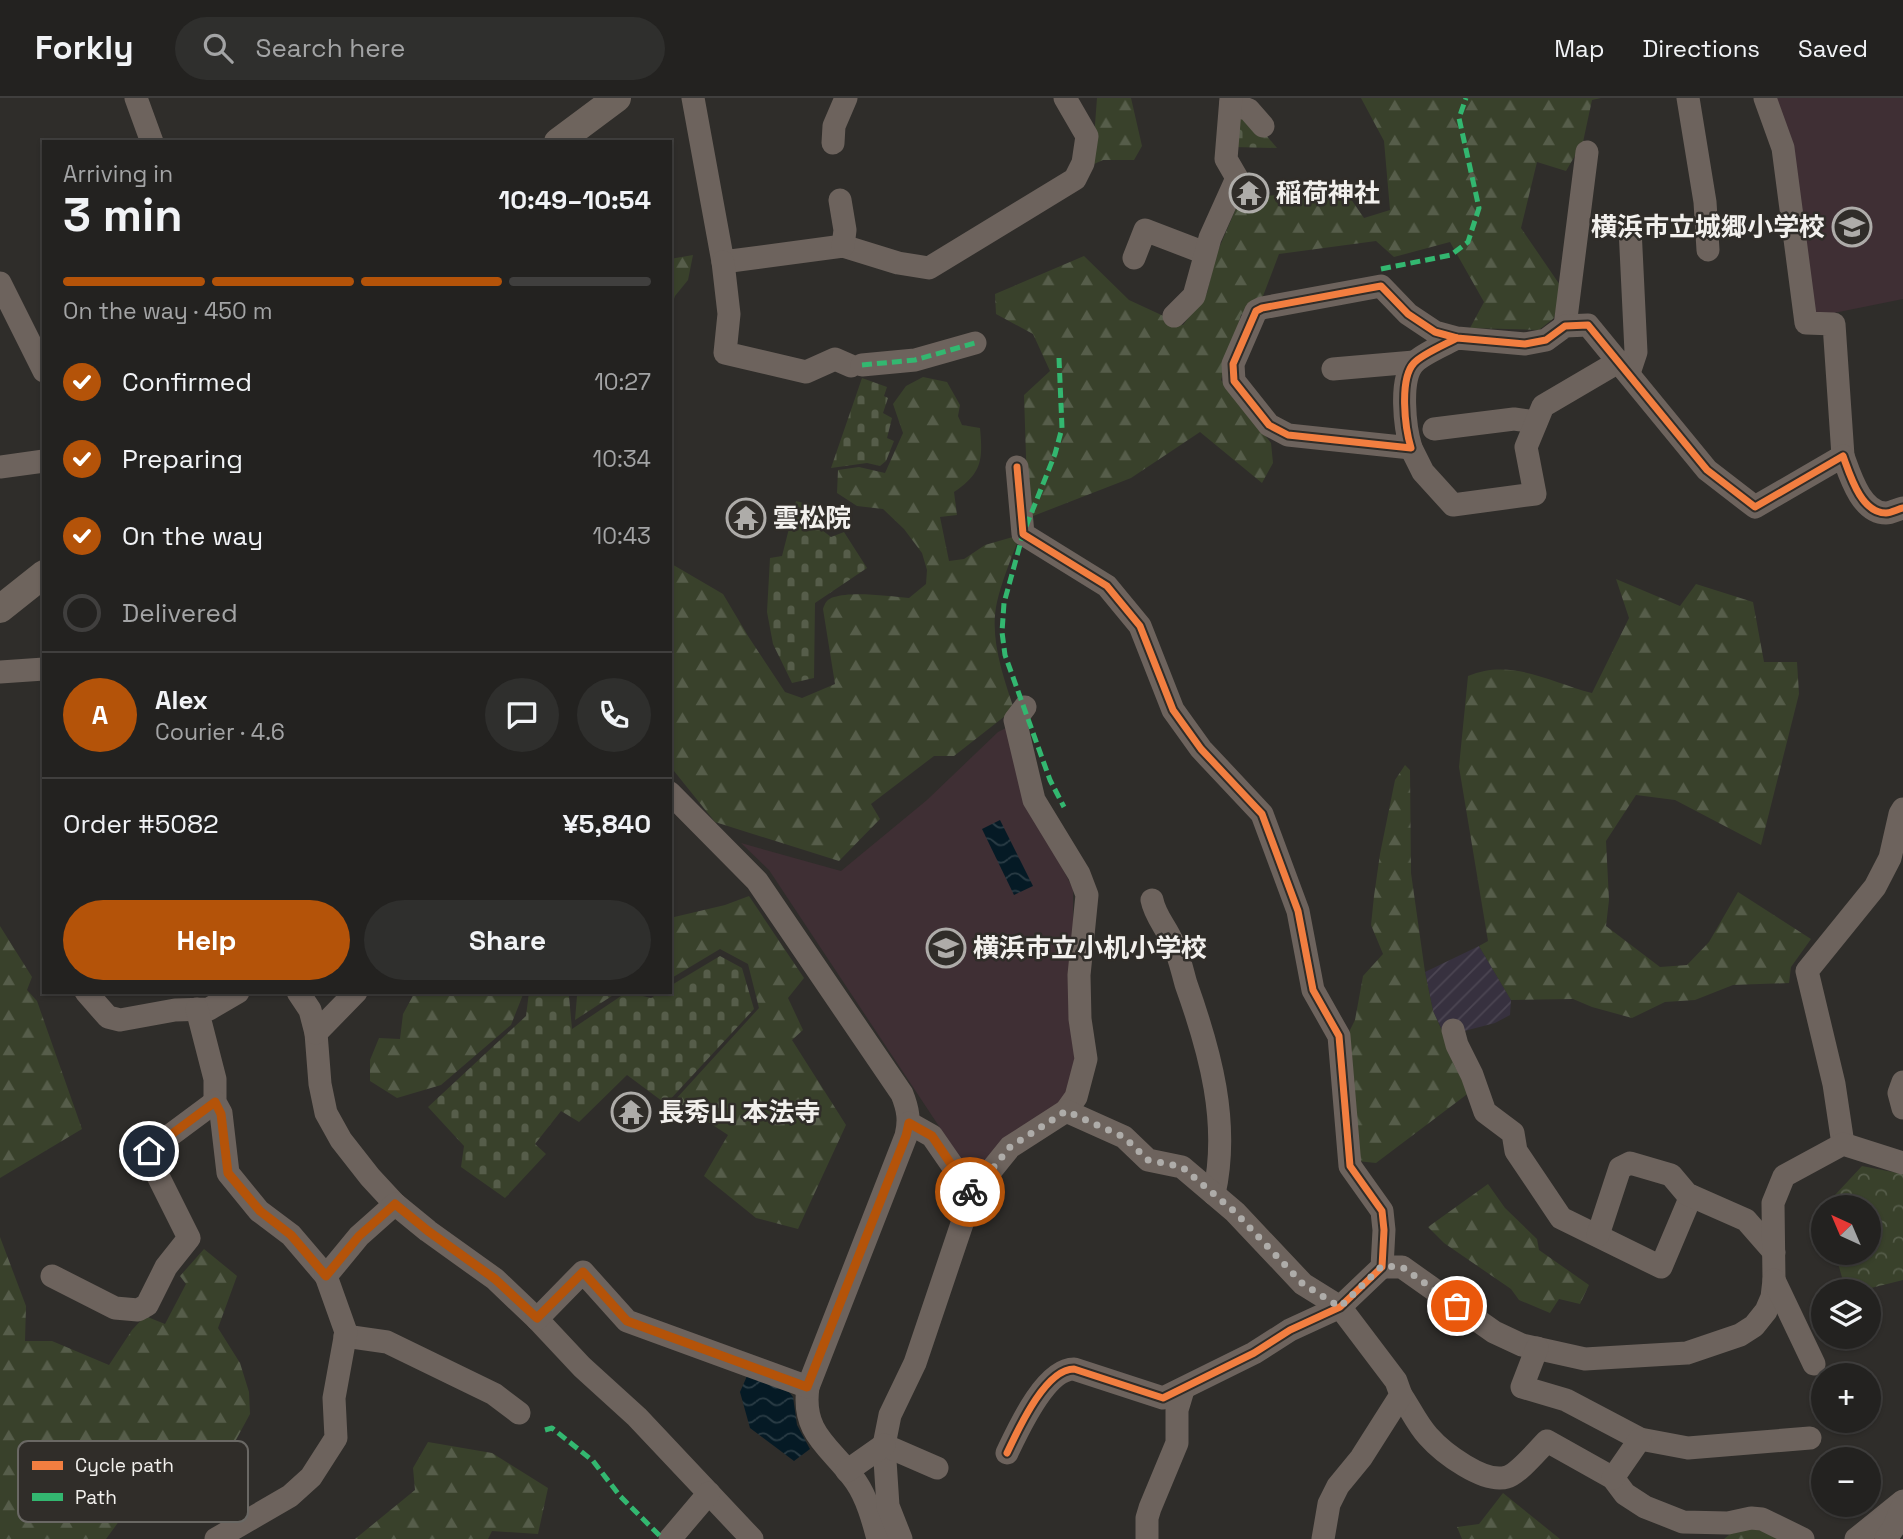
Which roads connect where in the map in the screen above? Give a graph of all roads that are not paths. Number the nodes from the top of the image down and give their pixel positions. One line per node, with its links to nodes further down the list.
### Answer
1 (136, 98): 10 (street)
2 (617, 98): 11 (main road)
3 (693, 98): 20 (street)
4 (846, 98): 12 (street)
5 (1065, 98): 16 (street)
6 (1688, 98): 17 (street)
7 (1765, 98): 33 (street)
8 (1231, 101): 9 (street); 18 (street)
9 (1263, 126)
10 (151, 140)
11 (561, 140)
12 (833, 144)
13 (1587, 152): 23 (street)
14 (840, 200): 16 (street)
15 (1630, 228): 28 (street)
16 (843, 246): 20 (street)
17 (1708, 250)
18 (1205, 253): 19 (street); 22 (street)
19 (1134, 258)
20 (723, 262): 25 (street)
21 (1, 290): 27 (street)
22 (1174, 316)
23 (1565, 326): 24 (street); 28 (street)
24 (1457, 338): 26 (street); 32 (street)
25 (975, 343)
26 (1415, 362): 29 (street); 32 (street)
27 (42, 367)
28 (1624, 368): 30 (street); 33 (street)
29 (1333, 369)
30 (1536, 422): 31 (street); 32 (street)
31 (1434, 429)
32 (1411, 448)
33 (1843, 456): 37 (street)
34 (42, 461): 35 (street)
35 (0, 467)
36 (1017, 467): 66 (street)
37 (1903, 508)
38 (42, 576): 39 (main road)
39 (0, 609)
40 (42, 669): 41 (street)
41 (0, 672)
42 (1025, 707): 56 (street)
43 (672, 795): 57 (street)
44 (1903, 809): 58 (street)
45 (1152, 900): 61 (street)
46 (88, 994): 50 (street)
47 (235, 994): 50 (street)
48 (299, 994): 52 (street)
49 (354, 994): 52 (street)
50 (197, 1009): 54 (street)
51 (1453, 1030): 64 (street)
52 (316, 1032): 63 (street)
53 (1903, 1082): 55 (street)
54 (215, 1102): 67 (street); 68 (street)
55 (1903, 1108)
56 (1066, 1111): 60 (street); 61 (street)
57 (909, 1123): 60 (street); 75 (street)
58 (1843, 1144): 59 (street); 65 (street)
59 (1903, 1163)
60 (972, 1194): 81 (street)
61 (1214, 1194): 70 (street)
62 (1691, 1196): 64 (street); 64 (street); 65 (street)
63 (395, 1204): 68 (street); 71 (street)
64 (1598, 1234)
65 (1774, 1252): 69 (street)
66 (1382, 1266): 70 (street); 73 (street)
67 (52, 1276)
68 (326, 1276): 72 (street)
69 (1774, 1280): 73 (street); 74 (street)
70 (1340, 1307): 76 (street); 77 (street)
71 (537, 1318): 75 (street); 86 (street)
72 (345, 1336): 78 (street); 88 (street)
73 (1537, 1348): 80 (street)
74 (1814, 1363)
75 (807, 1387): 84 (street)
76 (1183, 1390): 82 (street); 96 (street)
77 (1401, 1395): 85 (street); 97 (street)
78 (519, 1413)
79 (1810, 1438): 80 (street)
80 (1640, 1439): 85 (street)
81 (884, 1445): 83 (street); 84 (street); 95 (street)
82 (1007, 1453)
83 (937, 1468)
84 (847, 1471): 94 (street)
85 (1613, 1478): 90 (street)
86 (709, 1493): 92 (street); 93 (street)
87 (1903, 1503): 99 (street); 100 (street)
88 (248, 1520)
89 (245, 1522): 91 (street)
90 (1722, 1531): 98 (street)
91 (216, 1539)
92 (670, 1539)
93 (752, 1539)
94 (878, 1539)
95 (901, 1539)
96 (1147, 1539)
97 (1322, 1539)
98 (1802, 1539)
99 (1856, 1539)
100 (1886, 1539)

